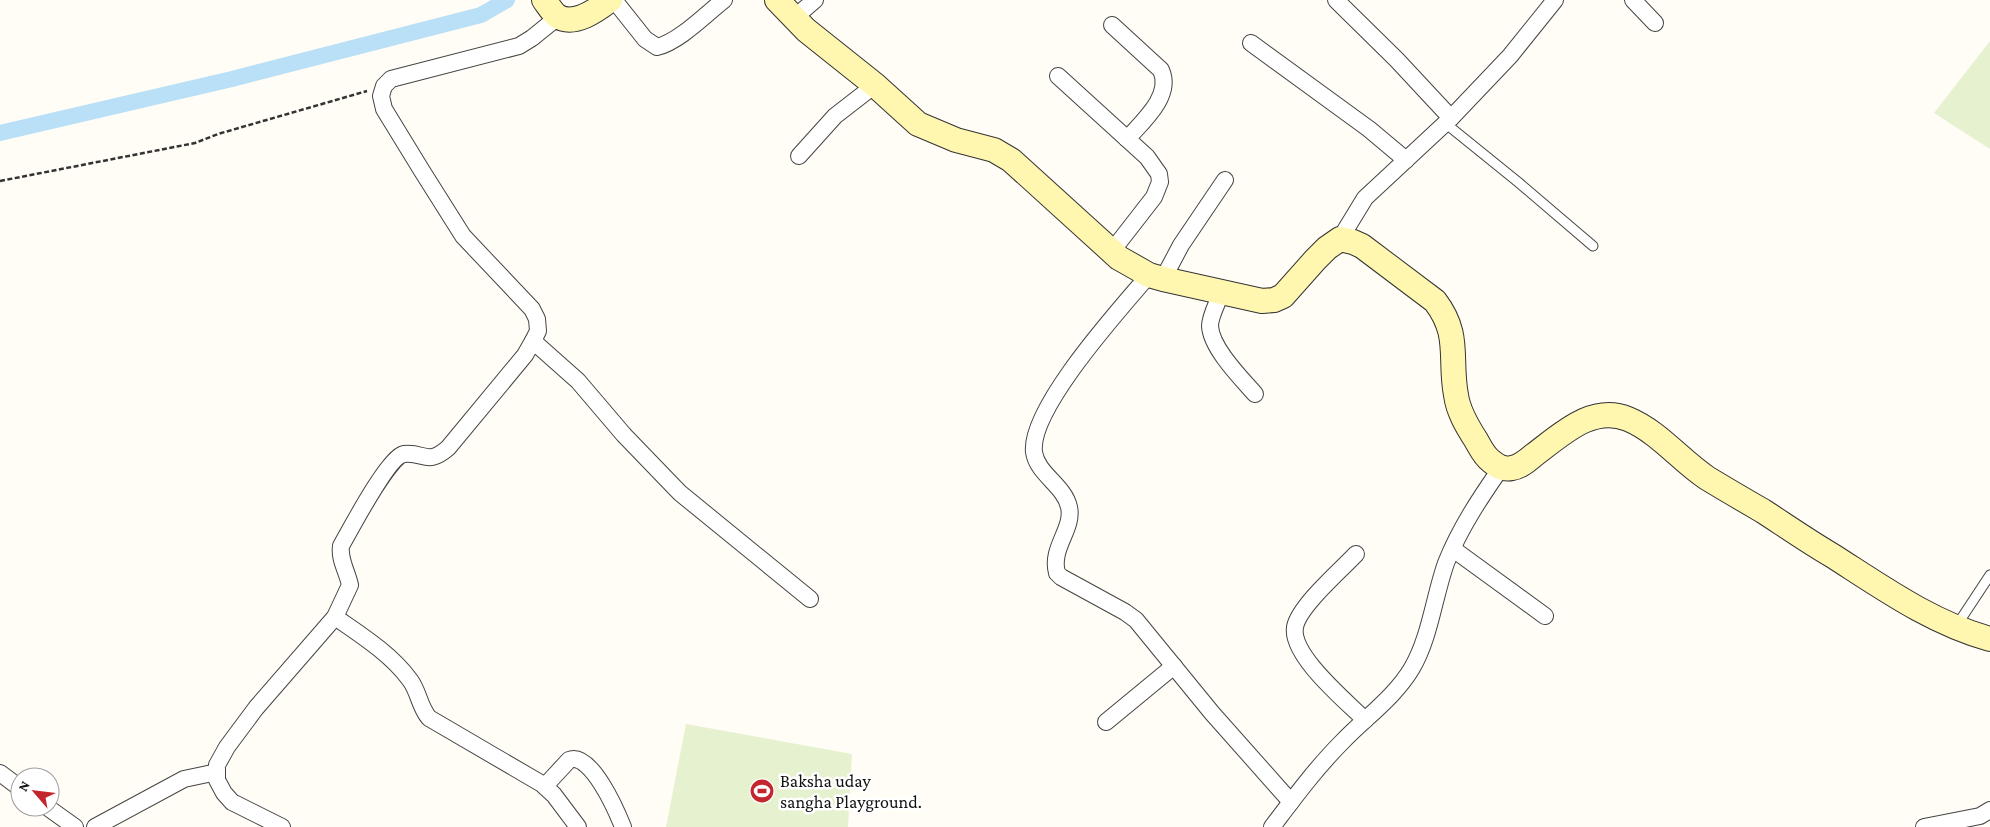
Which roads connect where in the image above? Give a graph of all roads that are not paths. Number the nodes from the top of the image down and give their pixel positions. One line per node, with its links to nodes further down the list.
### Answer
1 (610, 0): 9 (street)
2 (614, 0): 3 (street)
3 (724, 0)
4 (777, 0): 10 (street)
5 (815, 0): 10 (street)
6 (1336, 0): 16 (street)
7 (1555, 0): 16 (street)
8 (1633, 0): 11 (street)
9 (551, 8): 26 (street)
10 (794, 18): 15 (street)
11 (1655, 22)
12 (1112, 25): 17 (street)
13 (1251, 43): 19 (street)
14 (1058, 76): 17 (street)
15 (875, 85): 18 (street); 23 (street)
16 (1448, 121): 19 (street); 22 (lane)
17 (1127, 139): 23 (street)
18 (799, 156)
19 (1406, 160): 21 (street)
20 (1225, 180): 24 (street)
21 (1340, 239): 25 (street); 28 (street)
22 (1593, 246)
23 (1112, 251): 24 (street)
24 (1156, 277): 25 (street); 37 (street)
25 (1221, 292): 27 (street)
26 (533, 341): 32 (street); 34 (street)
27 (1255, 394)
28 (1501, 468): 29 (street); 35 (street)
29 (1453, 549): 33 (street); 38 (street)
30 (1356, 554): 38 (street)
31 (1990, 575): 35 (lane)
32 (810, 599)
33 (1545, 616)
34 (335, 617): 40 (street); 41 (street)
35 (1956, 628): 36 (street)
36 (1990, 639)
37 (1174, 666): 39 (street); 42 (street)
38 (1365, 720): 42 (street)
39 (1106, 722)
40 (217, 772): 46 (street); 47 (street)
41 (544, 786): 48 (street); 49 (street)
42 (1291, 802): 50 (street)
43 (1990, 810): 51 (street)
44 (60, 816): 45 (street)
45 (75, 827)
46 (94, 827)
47 (282, 827)
48 (578, 827)
49 (622, 827)
50 (1272, 827)
51 (1924, 827)

